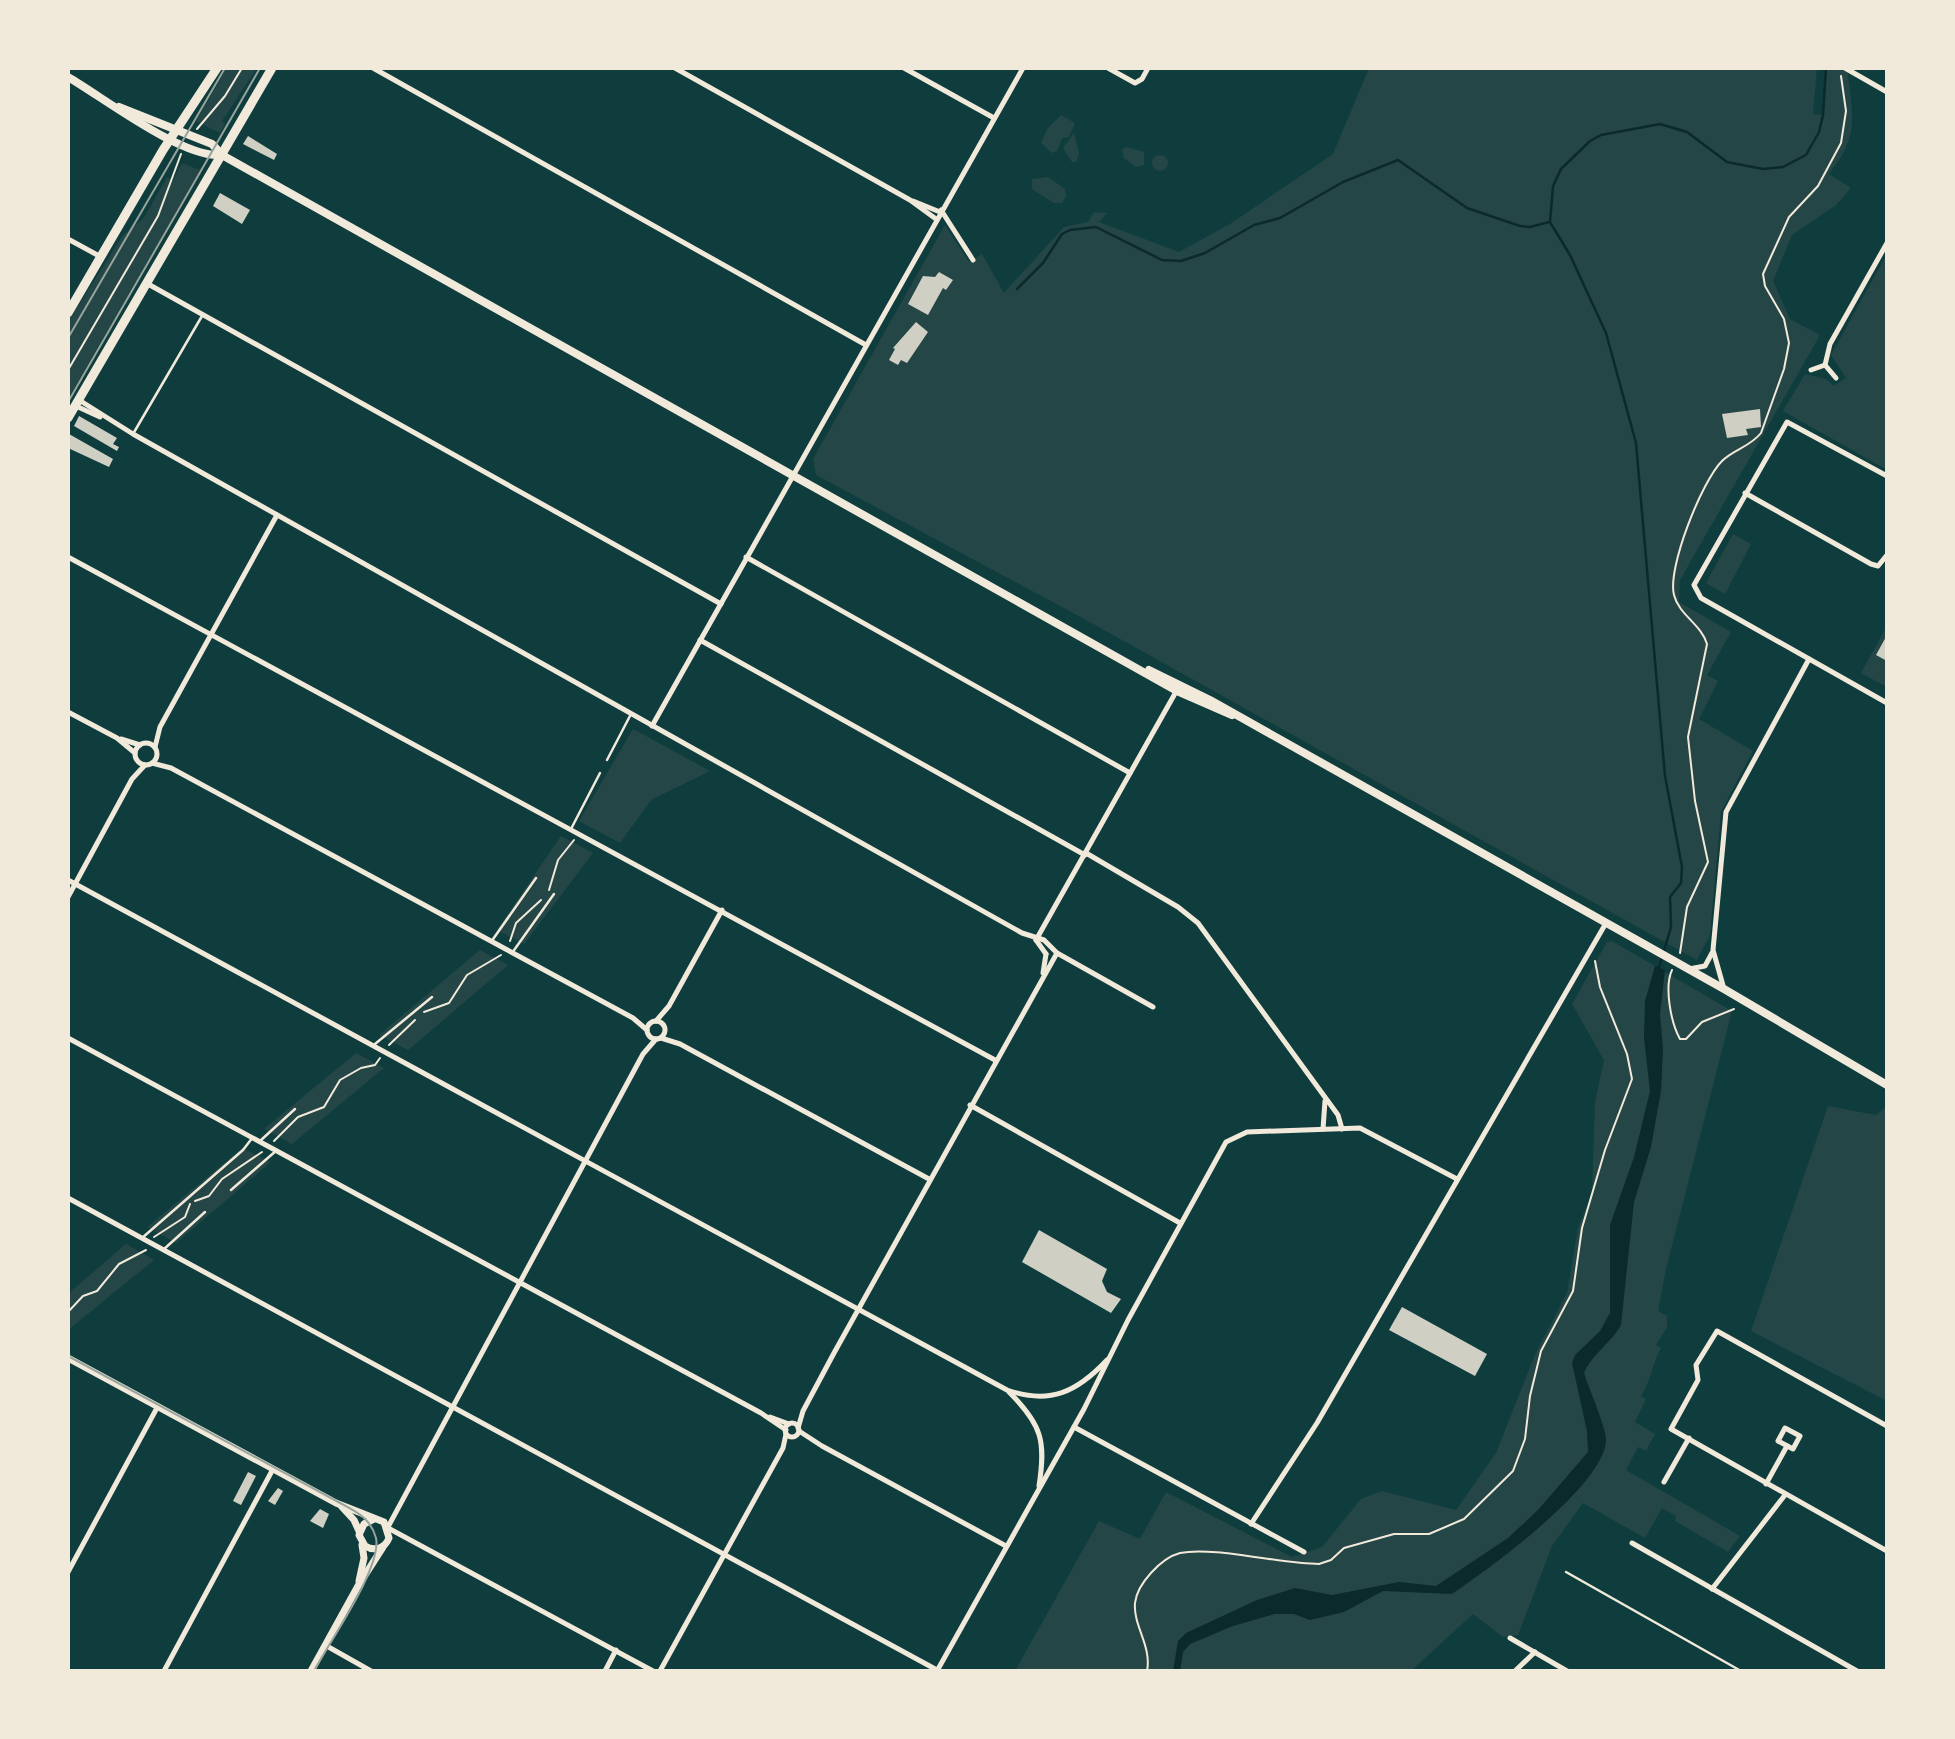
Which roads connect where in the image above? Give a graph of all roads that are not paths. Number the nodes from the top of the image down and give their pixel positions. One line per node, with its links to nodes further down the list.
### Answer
1 (217, 68): 14 (highway)
2 (272, 68): 16 (highway)
3 (373, 68): 27 (street)
4 (675, 68): 17 (street)
5 (904, 68): 13 (street)
6 (1023, 68): 13 (street)
7 (1108, 68): 8 (street)
8 (1148, 68)
9 (1842, 68): 11 (street)
10 (68, 77): 12 (main road)
11 (1887, 92)
12 (119, 107): 14 (main road); 15 (main road)
13 (994, 118): 18 (street)
14 (176, 129): 15 (highway); 16 (main road)
15 (170, 139): 16 (main road); 22 (highway)
16 (222, 155): 24 (highway); 34 (main road)
17 (910, 200): 18 (street); 19 (street)
18 (941, 211): 19 (street); 23 (street)
19 (936, 219): 27 (street)
20 (68, 239): 22 (street)
21 (1887, 243): 28 (street)
22 (101, 257): 25 (highway)
23 (973, 260)
24 (148, 284): 26 (street); 31 (highway)
25 (68, 313)
26 (203, 314): 33 (lane); 41 (street)
27 (866, 345): 34 (street)
28 (1825, 365): 29 (street); 30 (street)
29 (1811, 370)
30 (1836, 378)
31 (77, 403): 32 (highway); 33 (street)
32 (68, 418)
33 (133, 434): 37 (street)
34 (793, 473): 40 (street); 45 (main road)
35 (1887, 476): 36 (street)
36 (1745, 493): 38 (street); 44 (street)
37 (277, 515): 42 (street); 48 (street)
38 (1887, 555)
39 (68, 557): 42 (street)
40 (746, 557): 41 (street); 62 (street)
41 (721, 604): 43 (street)
42 (211, 634): 50 (street); 64 (street)
43 (701, 640): 49 (street); 65 (street)
44 (1810, 659): 46 (street); 77 (street)
45 (1179, 687): 62 (street); 73 (main road)
46 (1887, 703)
47 (68, 712): 51 (street)
48 (631, 714): 49 (street); 57 (lane)
49 (652, 726): 74 (street)
50 (160, 727): 52 (street); 54 (street)
51 (117, 738): 53 (street); 56 (street)
52 (147, 743): 53 (street); 54 (street)
53 (140, 745): 56 (street)
54 (155, 747): 55 (street)
55 (157, 755): 58 (street); 60 (street)
56 (136, 756): 59 (street); 63 (street)
57 (607, 760)
58 (152, 763): 59 (street); 60 (street)
59 (145, 765): 63 (street)
60 (171, 768): 76 (street)
61 (600, 773): 64 (lane)
62 (1130, 773): 65 (street)
63 (132, 779): 68 (street)
64 (571, 829): 71 (street)
65 (1085, 854): 72 (street); 98 (street)
66 (537, 878): 76 (lane)
67 (68, 880): 68 (street)
68 (75, 884): 70 (street); 94 (street)
69 (554, 894): 78 (lane)
70 (68, 897)
71 (722, 910): 85 (street); 96 (street)
72 (1048, 921): 74 (street); 75 (street)
73 (1605, 923): 81 (main road); 108 (street)
74 (1036, 940): 75 (street); 80 (street)
75 (1044, 940): 79 (street)
76 (491, 942): 78 (street)
77 (1713, 950): 81 (street); 83 (street)
78 (512, 953): 87 (street)
79 (1057, 953): 80 (street); 82 (street); 86 (street)
80 (1046, 954): 82 (street)
81 (1686, 968): 83 (main road)
82 (1043, 972): 96 (street)
83 (1724, 989): 97 (main road)
84 (432, 997): 94 (lane)
85 (669, 1006): 88 (street); 89 (street)
86 (1153, 1007)
87 (632, 1018): 88 (street); 90 (street)
88 (654, 1022): 89 (street); 90 (street)
89 (664, 1028): 92 (street); 93 (street)
90 (648, 1033): 92 (street); 95 (street)
91 (68, 1038): 103 (street)
92 (658, 1038): 93 (street); 95 (street)
93 (680, 1044): 107 (street)
94 (373, 1047): 106 (street)
95 (643, 1054): 106 (street)
96 (995, 1060): 99 (street)
97 (1887, 1085)
98 (1325, 1100): 101 (street); 102 (street)
99 (970, 1105): 107 (street); 112 (street)
100 (295, 1108): 104 (lane)
101 (1323, 1129): 102 (street); 112 (street)
102 (1342, 1129): 108 (street)
103 (253, 1137): 104 (street); 113 (lane)
104 (260, 1141): 105 (street)
105 (277, 1150): 109 (lane); 115 (street)
106 (585, 1161): 115 (street); 116 (street)
107 (929, 1179): 116 (street)
108 (1457, 1179): 135 (street)
109 (231, 1190)
110 (68, 1198): 113 (street)
111 (205, 1212): 114 (lane)
112 (1180, 1223): 118 (street)
113 (142, 1238): 114 (street)
114 (163, 1250): 121 (street)
115 (519, 1282): 121 (street); 124 (street)
116 (858, 1310): 119 (street); 124 (street)
117 (68, 1358): 120 (street)
118 (1107, 1360): 119 (street); 123 (street)
119 (1007, 1390): 130 (street)
120 (158, 1406): 127 (street); 145 (street)
121 (451, 1406): 133 (street); 144 (street)
122 (1887, 1426): 125 (street)
123 (1074, 1427): 130 (street); 135 (street)
124 (792, 1430): 141 (street); 144 (street)
125 (1689, 1438): 128 (street); 129 (street)
126 (1787, 1446): 129 (street)
127 (273, 1469): 132 (street); 154 (street)
128 (1664, 1482)
129 (1766, 1483): 131 (street)
130 (1039, 1490): 141 (street)
131 (1786, 1495): 142 (street); 148 (street)
132 (336, 1503): 134 (street); 137 (street)
133 (397, 1507): 134 (street); 136 (street)
134 (376, 1519): 136 (street); 137 (street)
135 (1251, 1524): 143 (street)
136 (388, 1527): 138 (street); 139 (street)
137 (360, 1537): 139 (street); 147 (street)
138 (412, 1540): 139 (street); 151 (street)
139 (387, 1543): 147 (street)
140 (1632, 1543): 148 (street)
141 (1006, 1546): 153 (street)
142 (1887, 1551)
143 (1304, 1552)
144 (726, 1555): 153 (street); 159 (street)
145 (68, 1572)
146 (1566, 1572): 162 (lane)
147 (358, 1585): 150 (street)
148 (1712, 1589): 163 (street)
149 (1510, 1638): 152 (street)
150 (325, 1645): 155 (street); 156 (street)
151 (617, 1650): 157 (street); 158 (street)
152 (1535, 1652): 160 (street); 161 (street)
153 (937, 1670)
154 (163, 1671)
155 (311, 1671)
156 (371, 1671)
157 (606, 1671)
158 (653, 1671)
159 (660, 1671)
160 (1516, 1671)
161 (1567, 1671)
162 (1741, 1671)
163 (1857, 1671)

